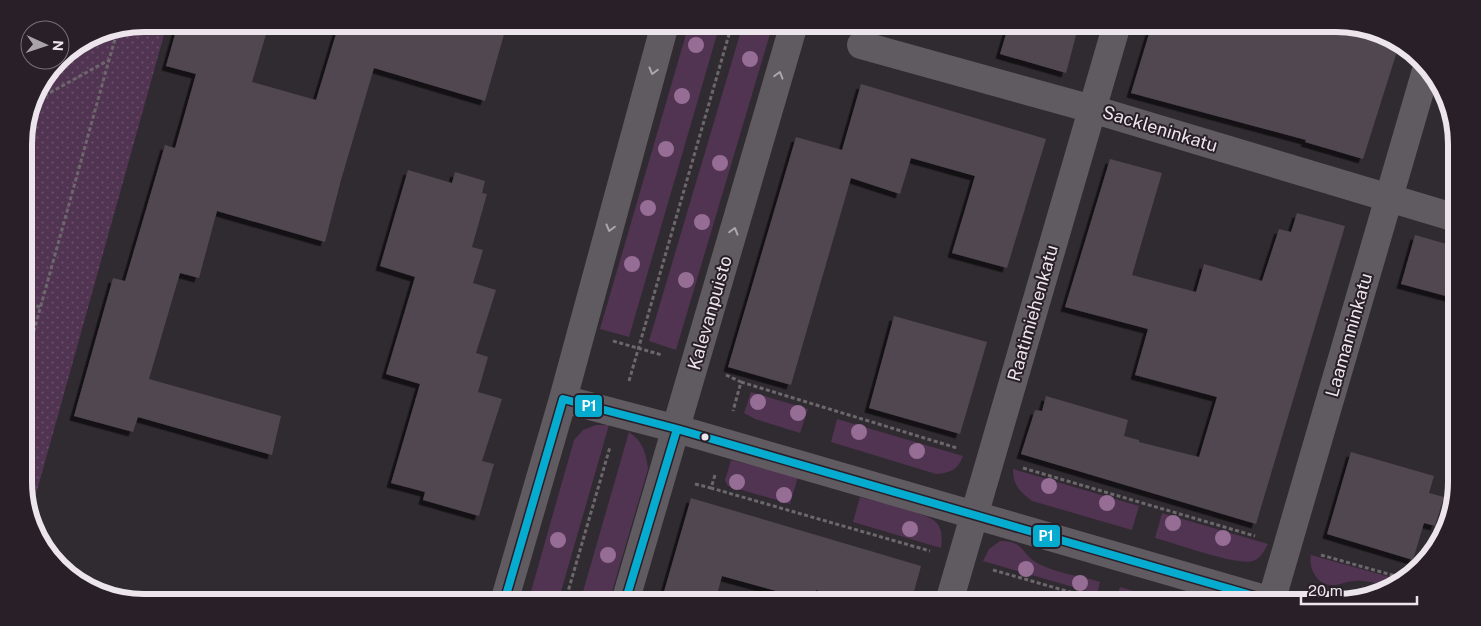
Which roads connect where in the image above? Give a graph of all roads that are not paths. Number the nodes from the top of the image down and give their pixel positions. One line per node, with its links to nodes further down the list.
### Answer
1 (664, 32): 9 (street, one-way to 9)
2 (792, 32): 10 (street, Kalevanpuisto, one-way to 2)
3 (1115, 32): 6 (street, Raatimiehenkatu)
4 (862, 45): 6 (street, Sackleninkatu)
5 (1425, 75): 7 (street, Laamanninkatu)
6 (1092, 109): 7 (street, Sackleninkatu); 11 (street, Raatimiehenkatu)
7 (1389, 198): 8 (street, Sackleninkatu); 14 (street, Laamanninkatu)
8 (1448, 216)
9 (563, 399): 10 (street); 15 (street)
10 (677, 429): 11 (street); 16 (street, Kalevanpuisto)
11 (974, 515): 12 (street, Raatimiehenkatu); 13 (street)
12 (951, 593)
13 (1241, 593)
14 (1275, 593)
15 (506, 594)
16 (628, 594)

